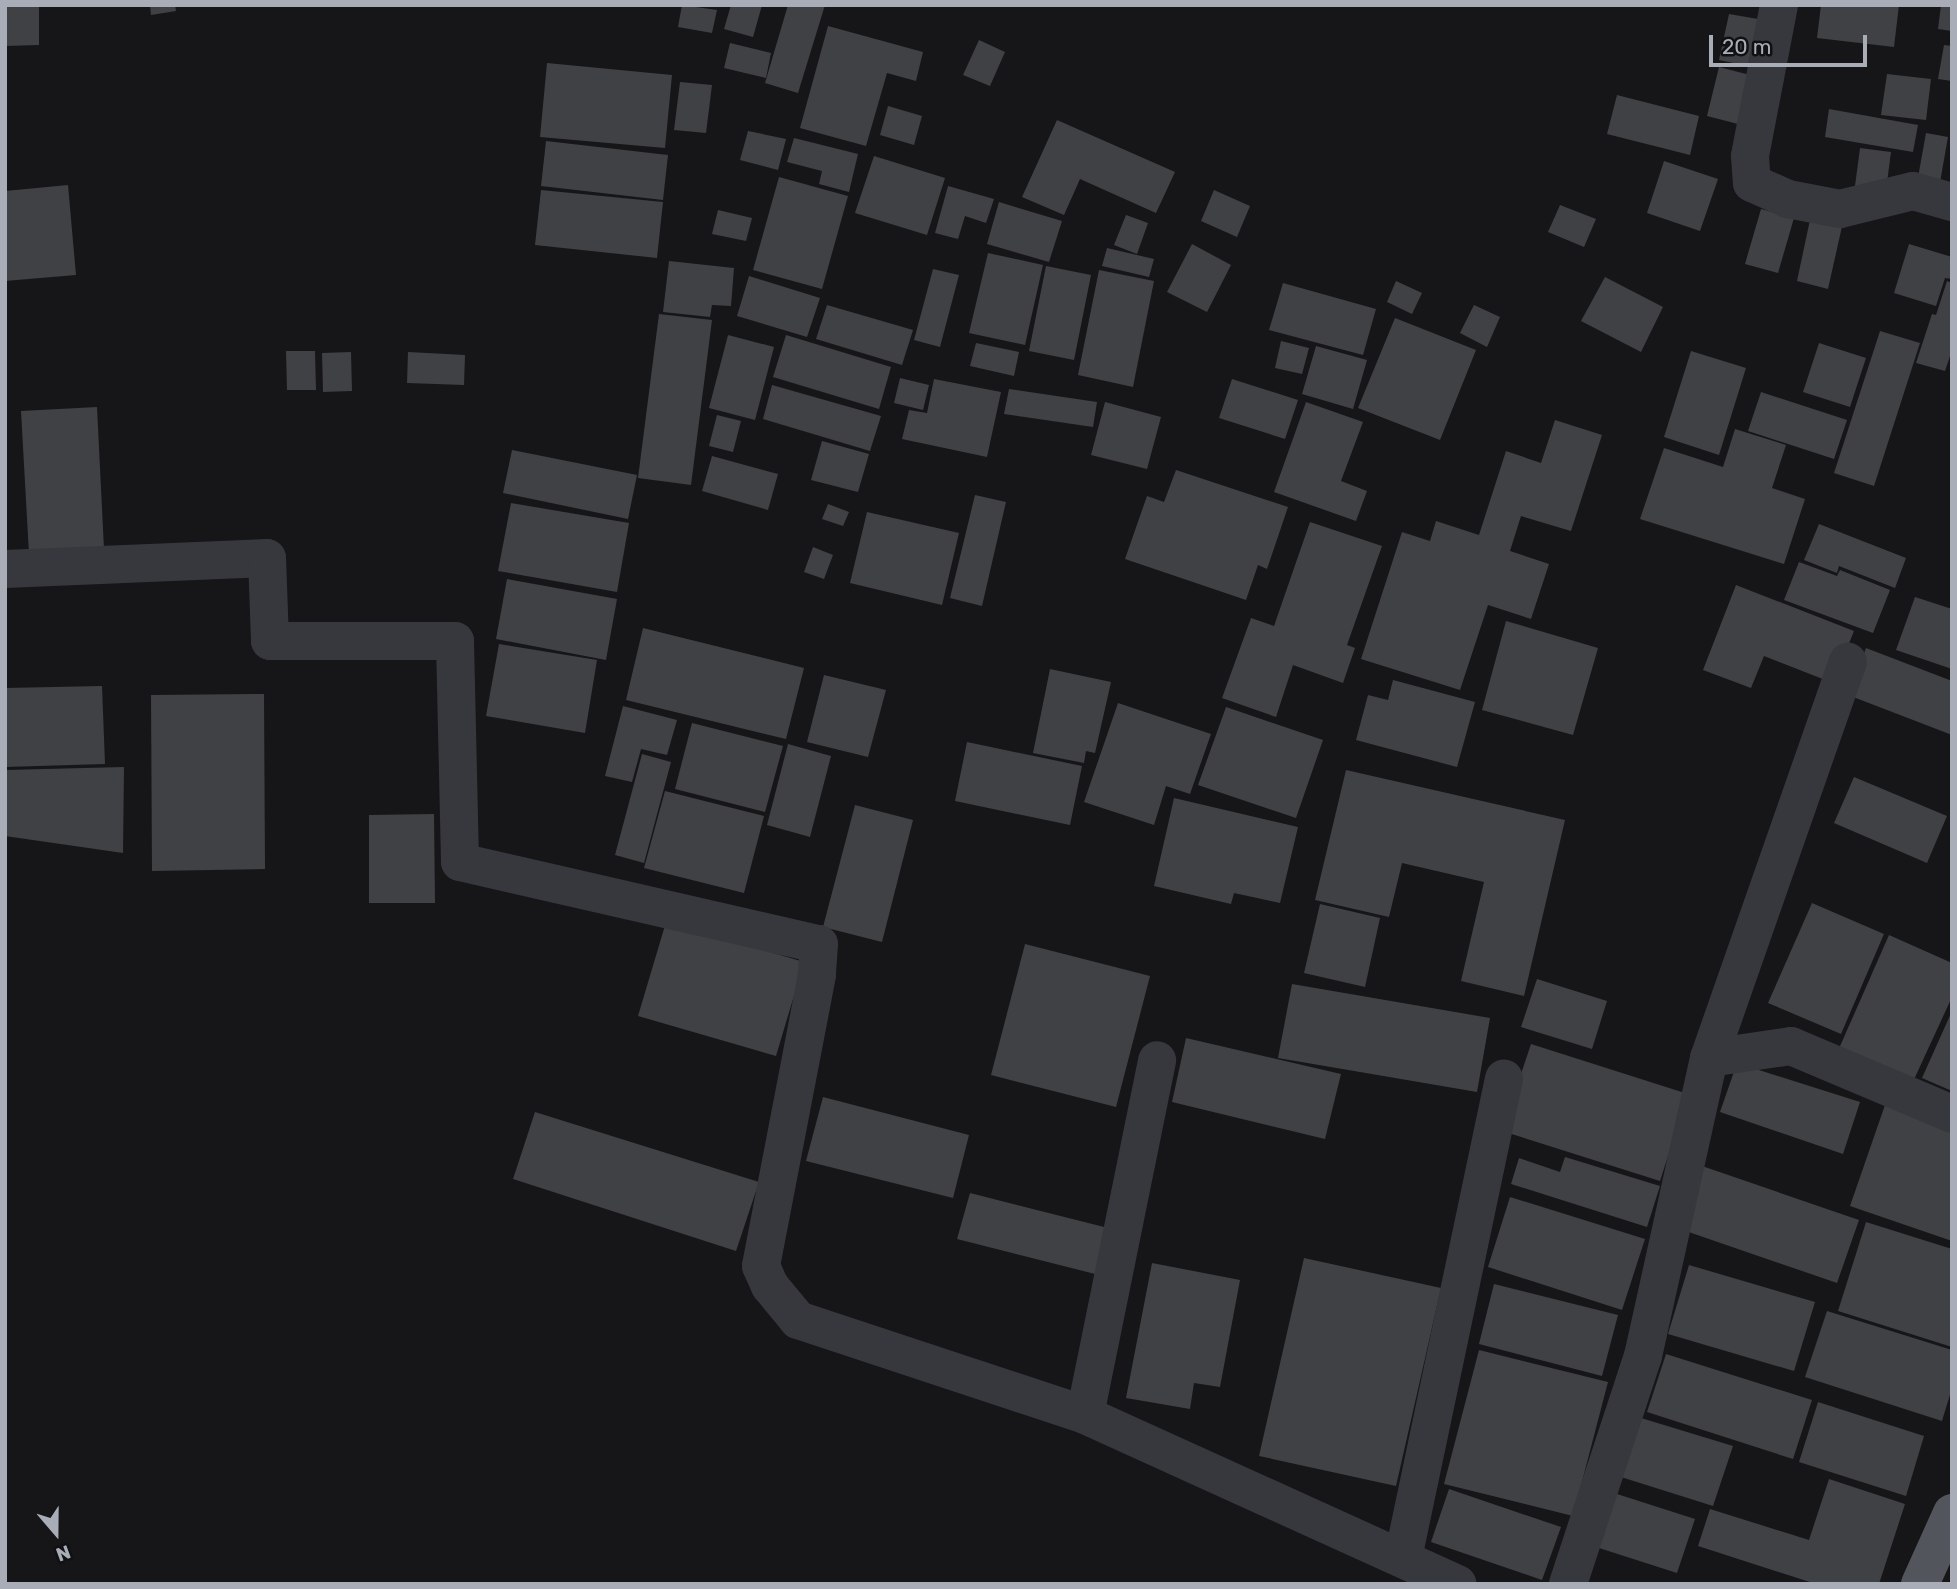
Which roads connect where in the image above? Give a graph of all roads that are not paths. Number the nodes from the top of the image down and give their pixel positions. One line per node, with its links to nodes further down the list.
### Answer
1 (1779, 5): 2 (street)
2 (1952, 202)
3 (5, 569): 9 (street)
4 (1848, 662): 5 (street)
5 (1709, 1058): 8 (street); 13 (street)
6 (1157, 1060): 9 (street)
7 (1504, 1079): 11 (street)
8 (1952, 1114)
9 (1085, 1415): 11 (street)
10 (1952, 1513): 14 (main road)
11 (1403, 1558): 12 (street)
12 (1458, 1584)
13 (1568, 1584)
14 (1920, 1584)

